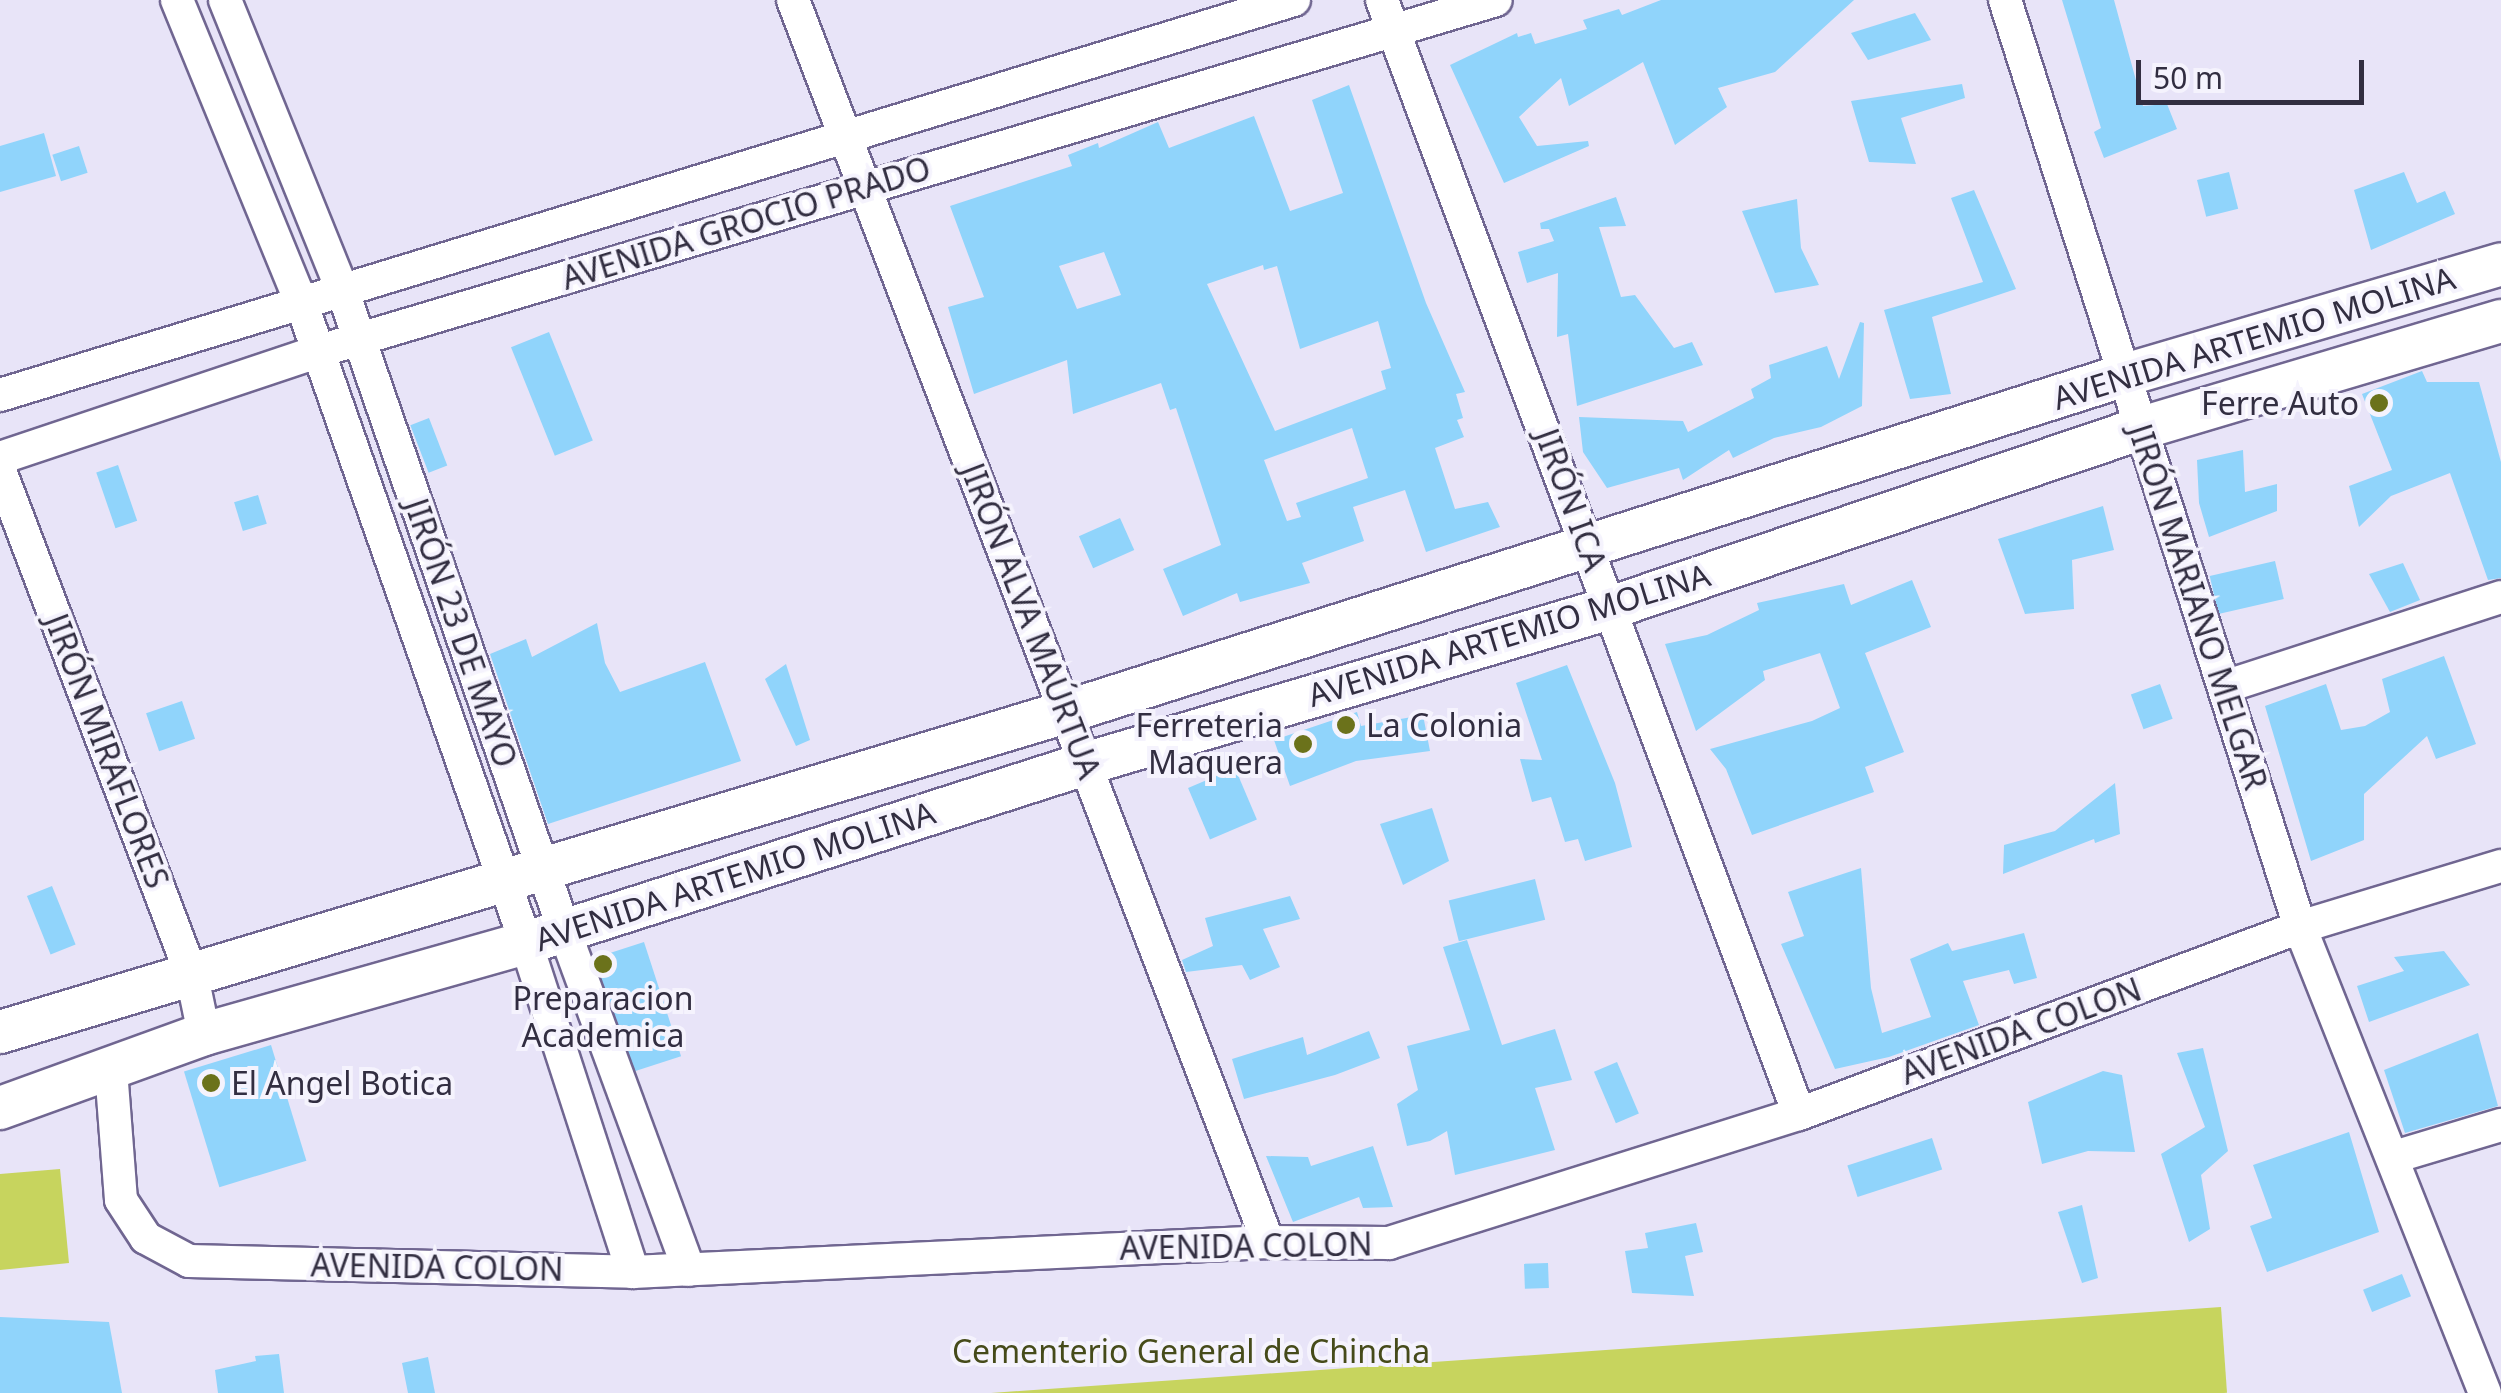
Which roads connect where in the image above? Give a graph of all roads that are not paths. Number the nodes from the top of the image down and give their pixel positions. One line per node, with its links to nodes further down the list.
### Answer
1 (177, 0): 13 (street, JIRÓN 23 DE MAYO)
2 (225, 0): 12 (street, JIRÓN 23 DE MAYO)
3 (794, 0): 9 (street, JIRÓN ALVA MAÚRTUA)
4 (1294, 0): 9 (street, AVENIDA GROCIO PRADO)
5 (1382, 0): 8 (street, JIRÓN ICA)
6 (1496, 0): 8 (street, AVENIDA GROCIO PRADO)
7 (2006, 0): 17 (street, JIRÓN MARIANO MELGAR)
8 (1394, 31): 10 (street, AVENIDA GROCIO PRADO); 22 (street, JIRÓN ICA)
9 (847, 140): 10 (street, JIRÓN ALVA MAÚRTUA); 12 (street, AVENIDA GROCIO PRADO)
10 (866, 187): 15 (street, AVENIDA GROCIO PRADO); 26 (street, JIRÓN ALVA MAÚRTUA)
11 (2501, 264): 17 (street, AVENIDA ARTEMIO MOLINA)
12 (342, 289): 13 (street, AVENIDA GROCIO PRADO); 15 (street, JIRÓN 23 DE MAYO)
13 (302, 302): 16 (street, JIRÓN 23 DE MAYO); 18 (street, AVENIDA GROCIO PRADO)
14 (2501, 321): 19 (street, AVENIDA ARTEMIO MOLINA)
15 (358, 340): 16 (street, AVENIDA GROCIO PRADO); 29 (street, JIRÓN 23 DE MAYO)
16 (316, 352): 20 (street, AVENIDA GROCIO PRADO); 29 (street, JIRÓN 23 DE MAYO)
17 (2125, 375): 19 (street, JIRÓN MARIANO MELGAR); 22 (street, AVENIDA ARTEMIO MOLINA)
18 (0, 396)
19 (2142, 428): 24 (street, AVENIDA ARTEMIO MOLINA); 25 (street, JIRÓN MARIANO MELGAR)
20 (0, 458)
21 (0, 471): 32 (street, JIRÓN MIRAFLORES)
22 (1590, 547): 24 (street, JIRÓN ICA); 26 (street, AVENIDA ARTEMIO MOLINA)
23 (2501, 597): 25 (street)
24 (1610, 608): 27 (street, AVENIDA ARTEMIO MOLINA); 37 (street, JIRÓN ICA)
25 (2224, 687): 30 (street, JIRÓN MARIANO MELGAR)
26 (1066, 712): 27 (street, JIRÓN ALVA MAÚRTUA); 29 (street, AVENIDA ARTEMIO MOLINA)
27 (1085, 764): 31 (street, AVENIDA ARTEMIO MOLINA); 40 (street, JIRÓN ALVA MAÚRTUA)
28 (2501, 866): 30 (street, AVENIDA COLON)
29 (524, 875): 31 (street, JIRÓN 23 DE MAYO); 32 (street, AVENIDA ARTEMIO MOLINA)
30 (2300, 927): 37 (street, AVENIDA COLON); 39 (street, JIRÓN MARIANO MELGAR)
31 (545, 936): 34 (street, AVENIDA ARTEMIO MOLINA); 41 (street, JIRÓN 23 DE MAYO); 42 (street, JIRÓN 23 DE MAYO)
32 (192, 976): 33 (street, AVENIDA ARTEMIO MOLINA); 34 (street, JIRÓN MIRAFLORES)
33 (0, 1032)
34 (204, 1034): 35 (street, AVENIDA ARTEMIO MOLINA)
35 (111, 1070): 36 (street, AVENIDA ARTEMIO MOLINA); 42 (street, AVENIDA COLON)
36 (0, 1108)
37 (1798, 1114): 40 (street, AVENIDA COLON)
38 (2501, 1125): 39 (street)
39 (2394, 1157): 43 (street, JIRÓN MARIANO MELGAR)
40 (1268, 1242): 41 (street, AVENIDA COLON)
41 (690, 1270): 42 (street, AVENIDA COLON)
42 (633, 1272)
43 (2486, 1393)

